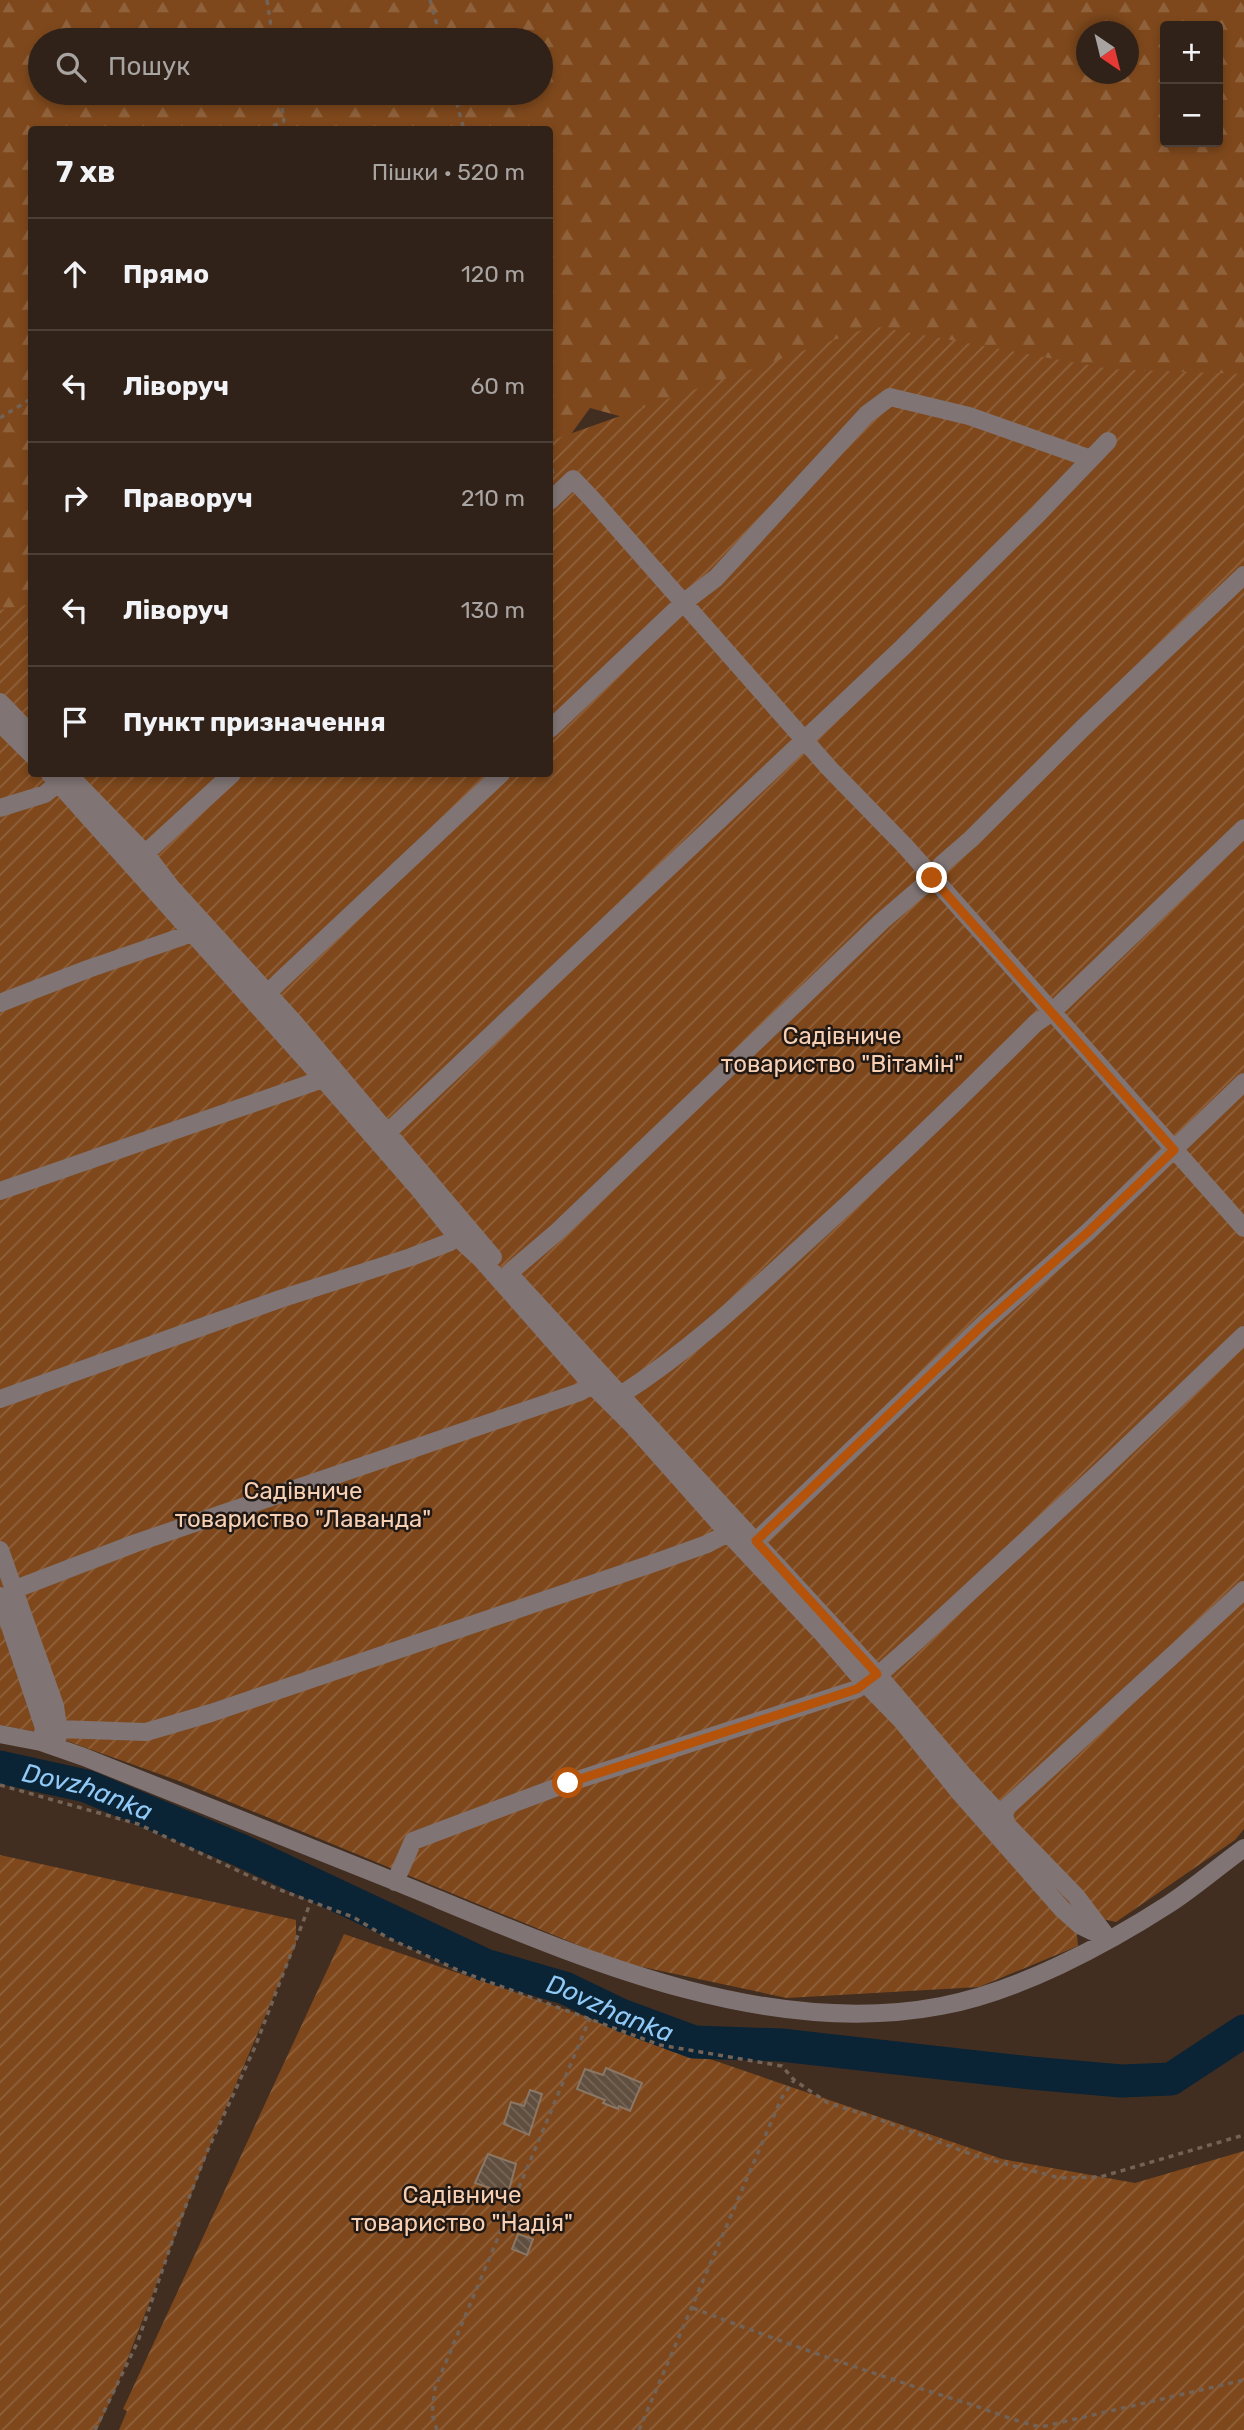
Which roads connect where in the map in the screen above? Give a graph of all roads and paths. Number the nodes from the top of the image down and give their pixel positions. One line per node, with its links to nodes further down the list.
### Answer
1 (267, 0): 3 (path)
2 (430, 0): 4 (path)
3 (271, 28)
4 (438, 28)
5 (282, 105): 7 (path)
6 (457, 105): 8 (path)
7 (273, 126)
8 (463, 126)
9 (28, 400): 10 (path)
10 (0, 418)
11 (1108, 441): 12 (street)
12 (1091, 459): 15 (street); 20 (street)
13 (553, 498): 15 (street)
14 (1244, 575): 29 (street)
15 (683, 603): 18 (street); 20 (street)
16 (0, 702): 19 (street)
17 (0, 723): 21 (street)
18 (553, 726)
19 (28, 730)
20 (804, 739): 29 (street); 36 (street)
21 (28, 751)
22 (58, 777): 26 (street)
23 (60, 777): 28 (street)
24 (229, 777): 28 (street)
25 (498, 777): 31 (street)
26 (0, 808)
27 (1244, 828): 33 (street)
28 (139, 859): 30 (street); 31 (street)
29 (932, 878): 33 (street); 41 (street)
30 (191, 932): 31 (street); 32 (street)
31 (263, 1002): 34 (street); 36 (street)
32 (0, 1003)
33 (1052, 1012): 37 (street); 44 (street)
34 (323, 1079): 38 (street); 40 (street)
35 (1244, 1082): 37 (street)
36 (388, 1132): 41 (street)
37 (1174, 1150): 39 (street); 47 (street)
38 (0, 1191)
39 (1244, 1228)
40 (456, 1236): 43 (street); 45 (street)
41 (509, 1273): 44 (street)
42 (1244, 1335): 51 (street)
43 (592, 1385): 46 (street); 50 (street)
44 (622, 1394): 47 (street)
45 (0, 1399)
46 (728, 1533): 51 (street); 53 (street)
47 (756, 1541): 51 (street)
48 (0, 1550): 50 (street)
49 (1244, 1590): 55 (street)
50 (7, 1593): 53 (street)
51 (870, 1678): 55 (street); 57 (street); 59 (street)
52 (0, 1734): 53 (street)
53 (52, 1739): 57 (street)
54 (0, 1785): 58 (path)
55 (1004, 1815): 59 (street)
56 (1244, 1848): 59 (street)
57 (395, 1882): 59 (street)
58 (311, 1901): 60 (path); 65 (path)
59 (1108, 1939)
60 (590, 2018): 61 (path); 66 (path)
61 (794, 2080): 62 (path); 63 (path)
62 (1244, 2135)
63 (693, 2308): 64 (path); 67 (path)
64 (1244, 2380)
65 (95, 2430)
66 (437, 2430)
67 (639, 2430)

